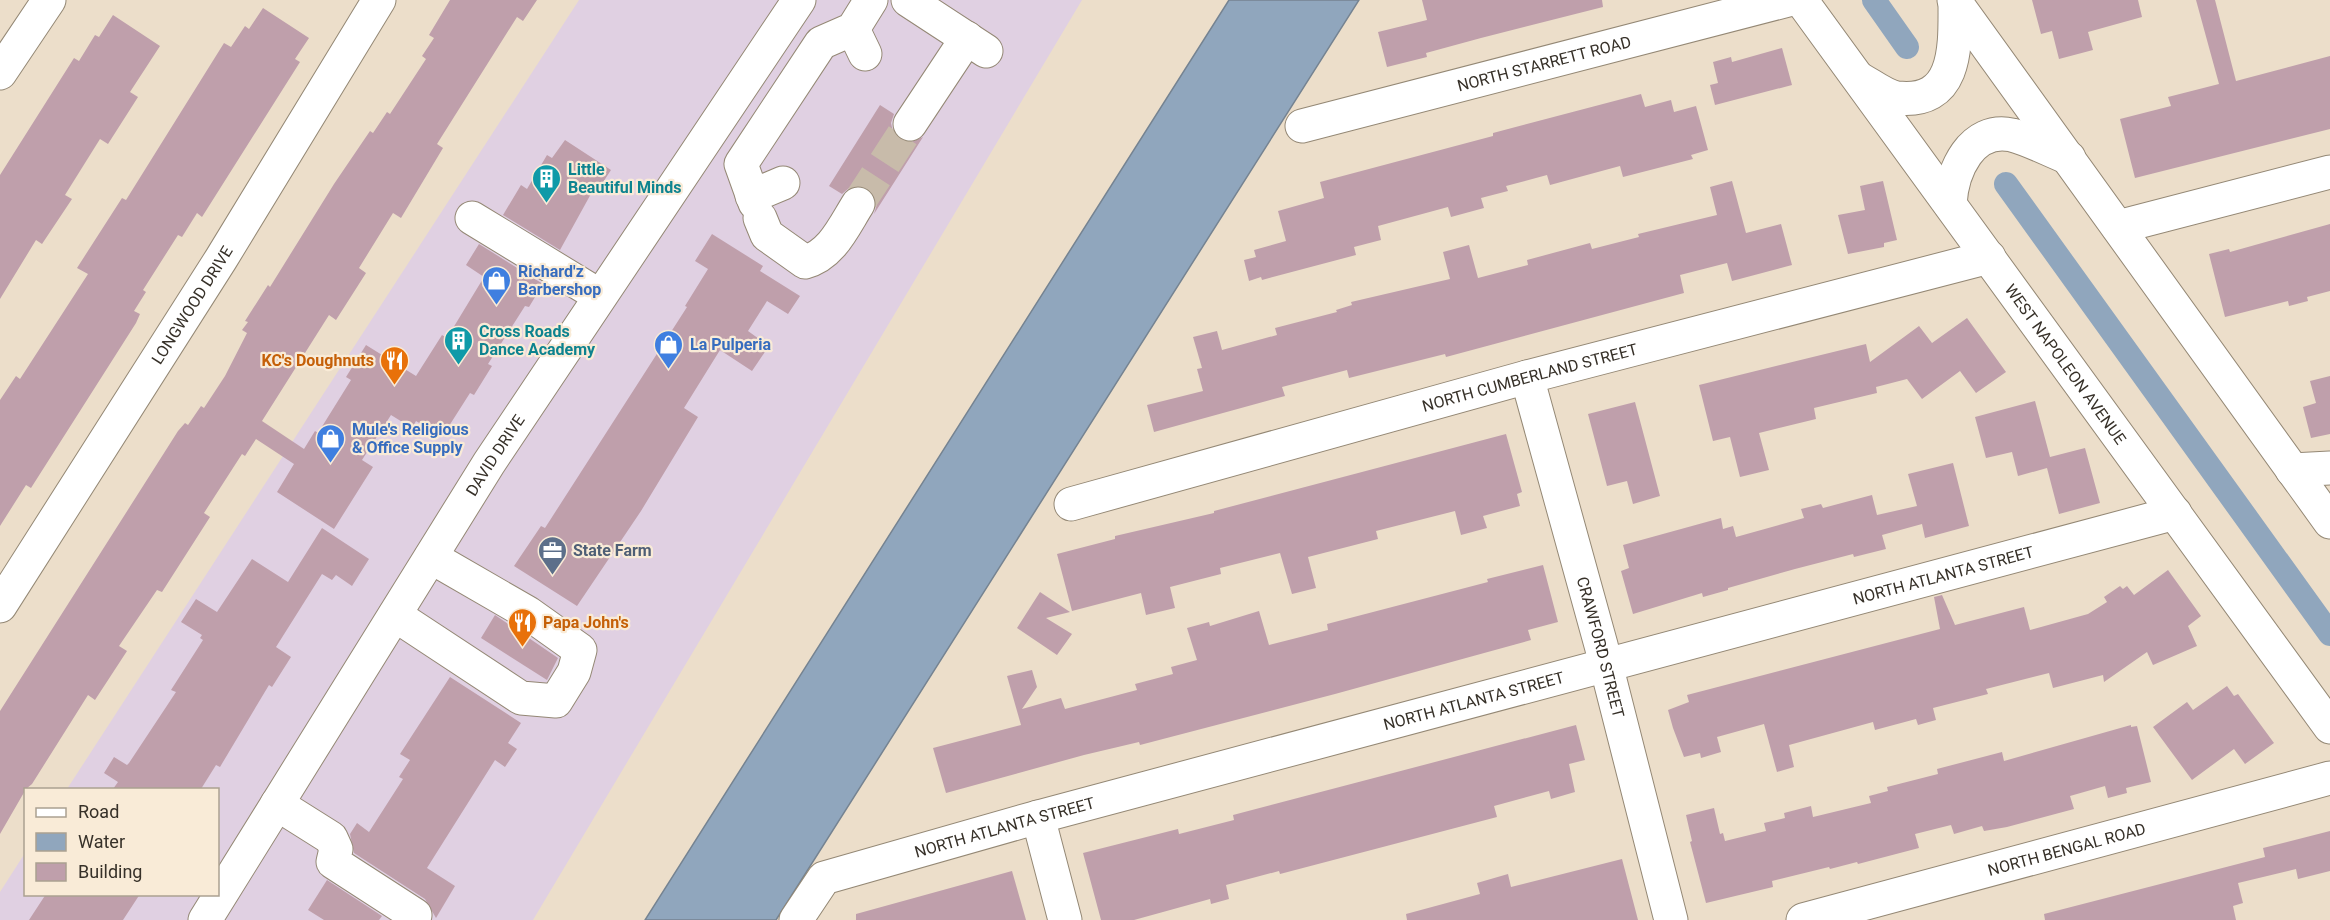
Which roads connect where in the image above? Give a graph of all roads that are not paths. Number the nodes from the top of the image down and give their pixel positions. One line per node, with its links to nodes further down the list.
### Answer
1 (49, 0): 9 (street)
2 (379, 0): 30 (street, LONGWOOD DRIVE)
3 (799, 0): 22 (street, DAVID DRIVE)
4 (871, 0): 18 (street)
5 (908, 0): 11 (street)
6 (1788, 0): 12 (street, NORTH STARRETT ROAD)
7 (1802, 0): 10 (street, WEST NAPOLEON AVENUE)
8 (1955, 0): 10 (street); 13 (street)
9 (0, 73)
10 (1858, 78): 17 (street, WEST NAPOLEON AVENUE)
11 (910, 124)
12 (1302, 126)
13 (2068, 158): 17 (street); 20 (street)
14 (2330, 172): 20 (street)
15 (783, 183): 18 (street)
16 (858, 204): 18 (street)
17 (1950, 204): 21 (street, WEST NAPOLEON AVENUE)
18 (756, 206)
19 (472, 218): 22 (street)
20 (2118, 227): 25 (street)
21 (1989, 257): 23 (street, NORTH CUMBERLAND STREET); 27 (street, WEST NAPOLEON AVENUE)
22 (600, 296): 29 (street, DAVID DRIVE)
23 (1527, 377): 26 (street, NORTH CUMBERLAND STREET); 32 (street, CRAWFORD STREET)
24 (2330, 468): 25 (street)
25 (2292, 470): 28 (street)
26 (1071, 504)
27 (2175, 513): 32 (street, NORTH ATLANTA STREET); 33 (street, WEST NAPOLEON AVENUE)
28 (2330, 522)
29 (431, 557): 31 (street, DAVID DRIVE); 31 (street)
30 (0, 606)
31 (395, 615): 35 (street, DAVID DRIVE)
32 (1606, 666): 36 (street, NORTH ATLANTA STREET); 41 (street, CRAWFORD STREET)
33 (2330, 727)
34 (2330, 778): 42 (street, NORTH BENGAL ROAD)
35 (277, 804): 37 (street); 38 (street, DAVID DRIVE)
36 (1038, 817): 39 (street, NORTH ATLANTA STREET); 40 (street)
37 (416, 915)
38 (205, 920)
39 (796, 920)
40 (1065, 920)
41 (1671, 920)
42 (1803, 920)

